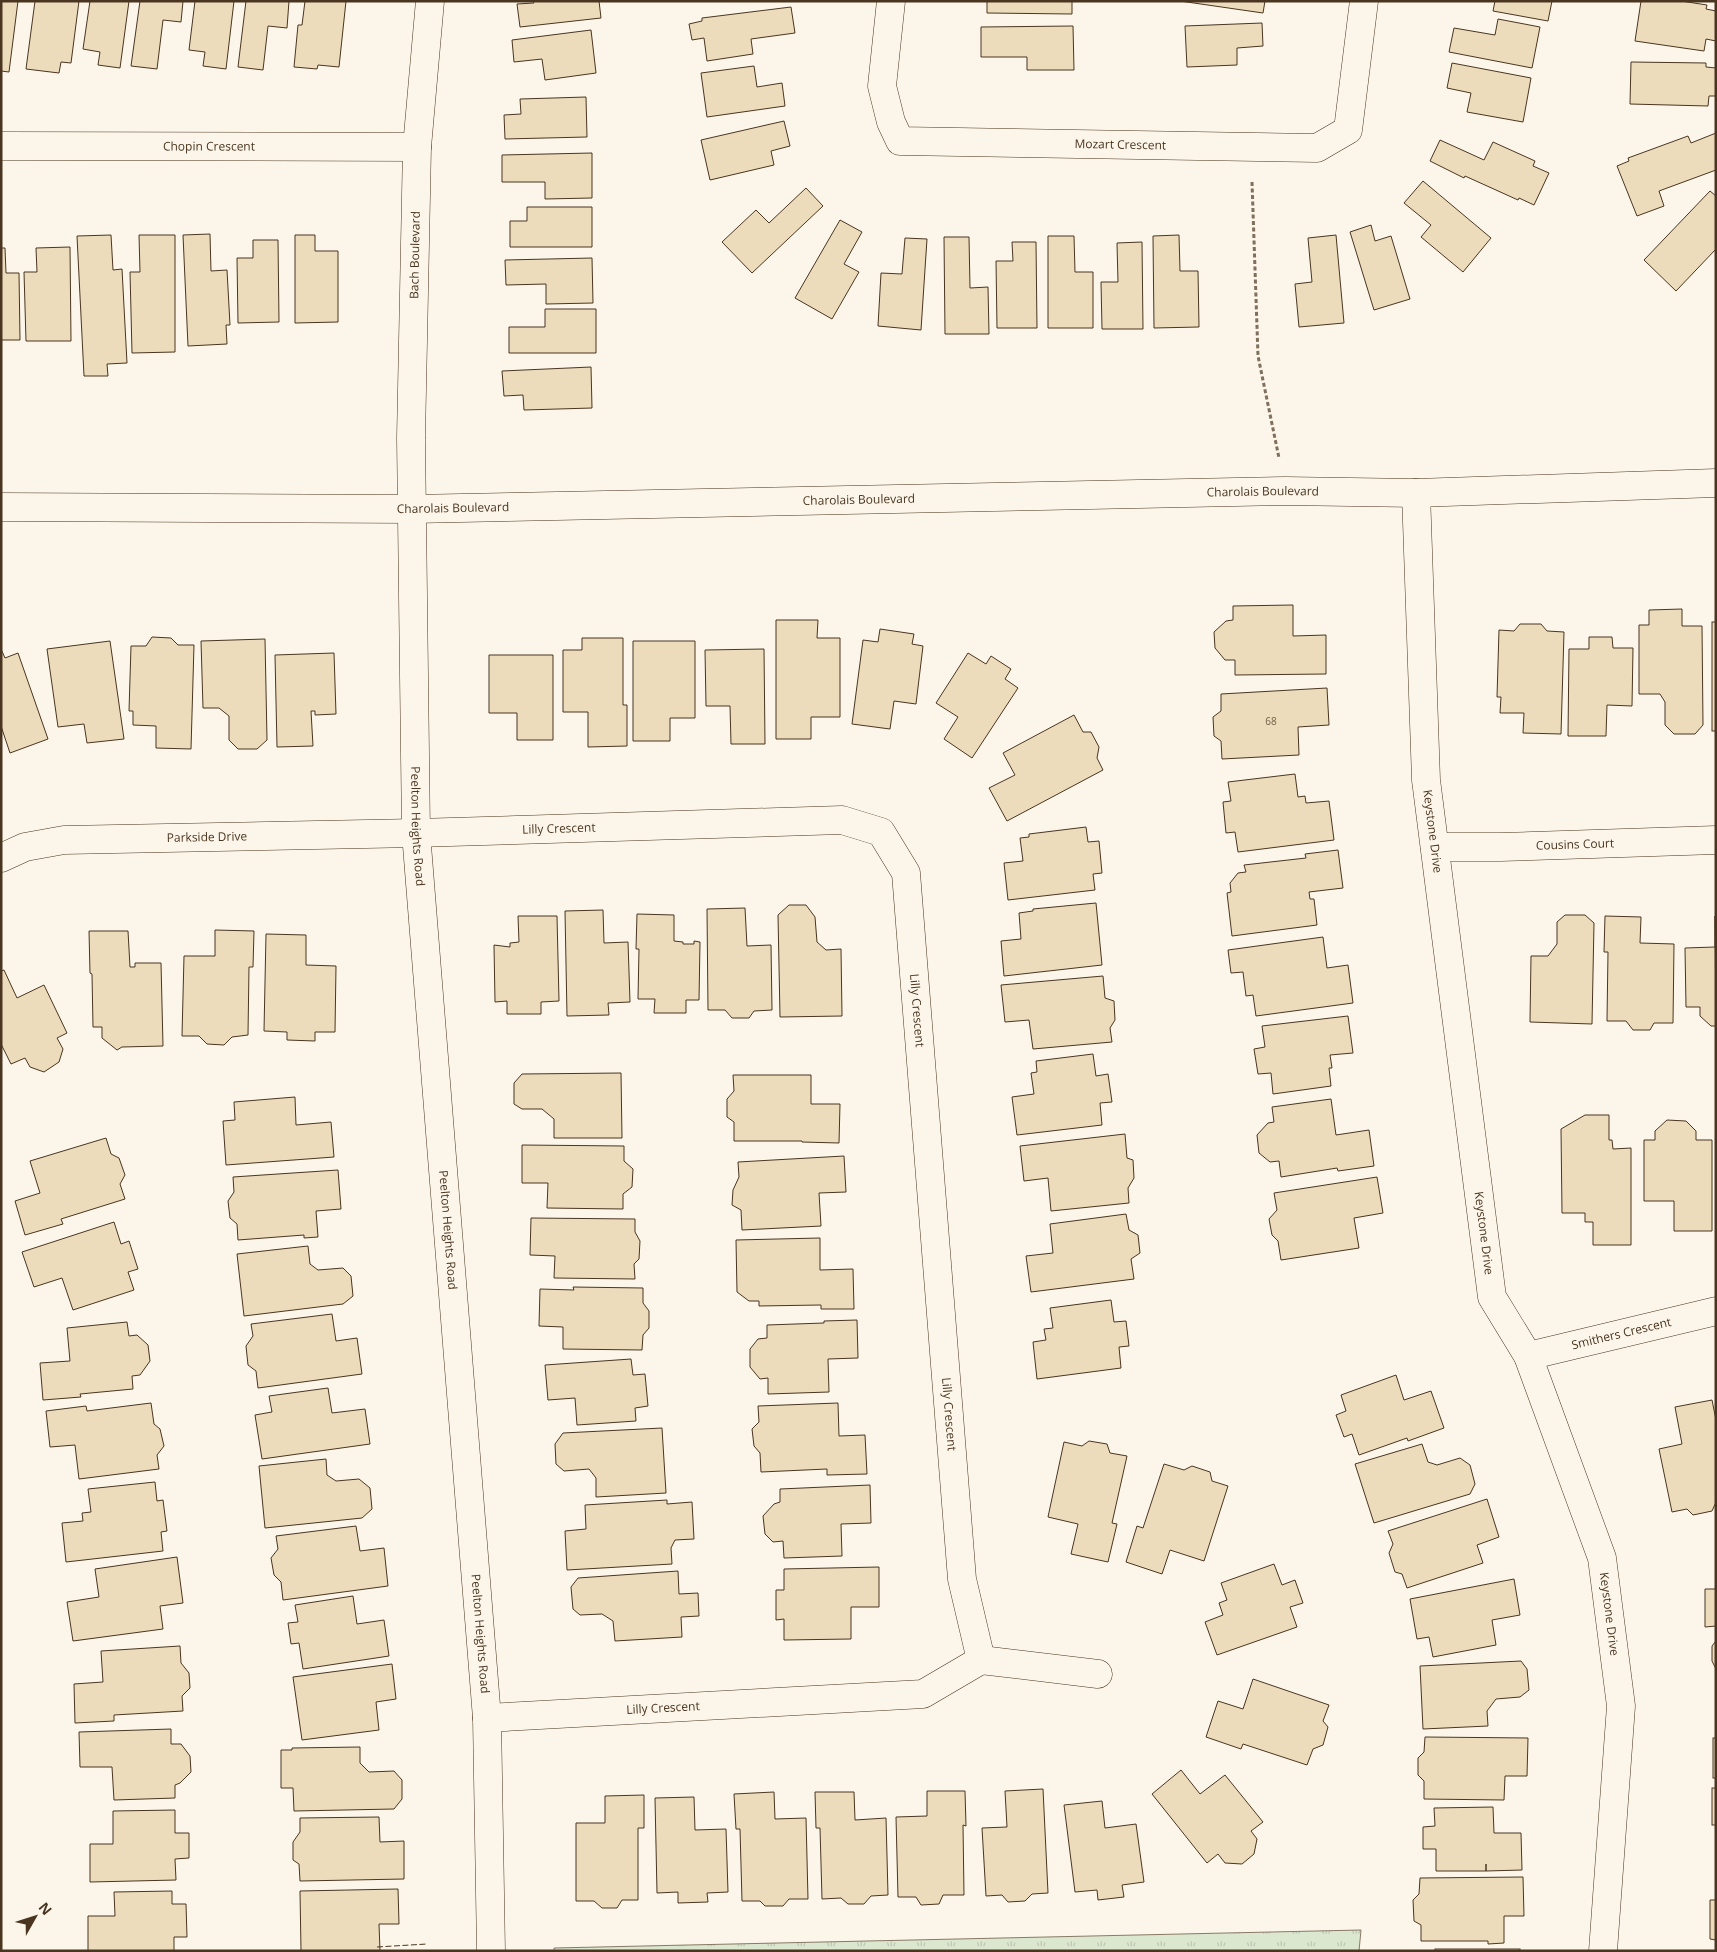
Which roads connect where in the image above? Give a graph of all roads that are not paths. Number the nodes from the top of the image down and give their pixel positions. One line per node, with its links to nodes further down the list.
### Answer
1 (430, 1): 5 (street, Bach Boulevard)
2 (891, 1): 3 (street, Mozart Crescent)
3 (1364, 1)
4 (1, 146): 5 (street, Chopin Crescent)
5 (417, 147): 9 (street, Bach Boulevard)
6 (1716, 483): 7 (street, Charolais Boulevard)
7 (1416, 493): 9 (street, Charolais Boulevard); 12 (street, Keystone Drive)
8 (1, 507): 9 (street, Charolais Boulevard)
9 (412, 509): 10 (street, Peelton Heights Road)
10 (416, 833): 13 (street, Parkside Drive); 16 (street, Lilly Crescent); 18 (street, Peelton Heights Road)
11 (1716, 840): 12 (street, Cousins Court)
12 (1435, 847): 15 (street, Keystone Drive)
13 (1, 858)
14 (1716, 1311): 15 (street, Smithers Crescent)
15 (1528, 1356): 20 (street, Keystone Drive)
16 (981, 1660): 17 (street); 18 (street, Lilly Crescent)
17 (1098, 1674)
18 (487, 1718): 19 (street, Peelton Heights Road)
19 (491, 1951)
20 (1603, 1951)

